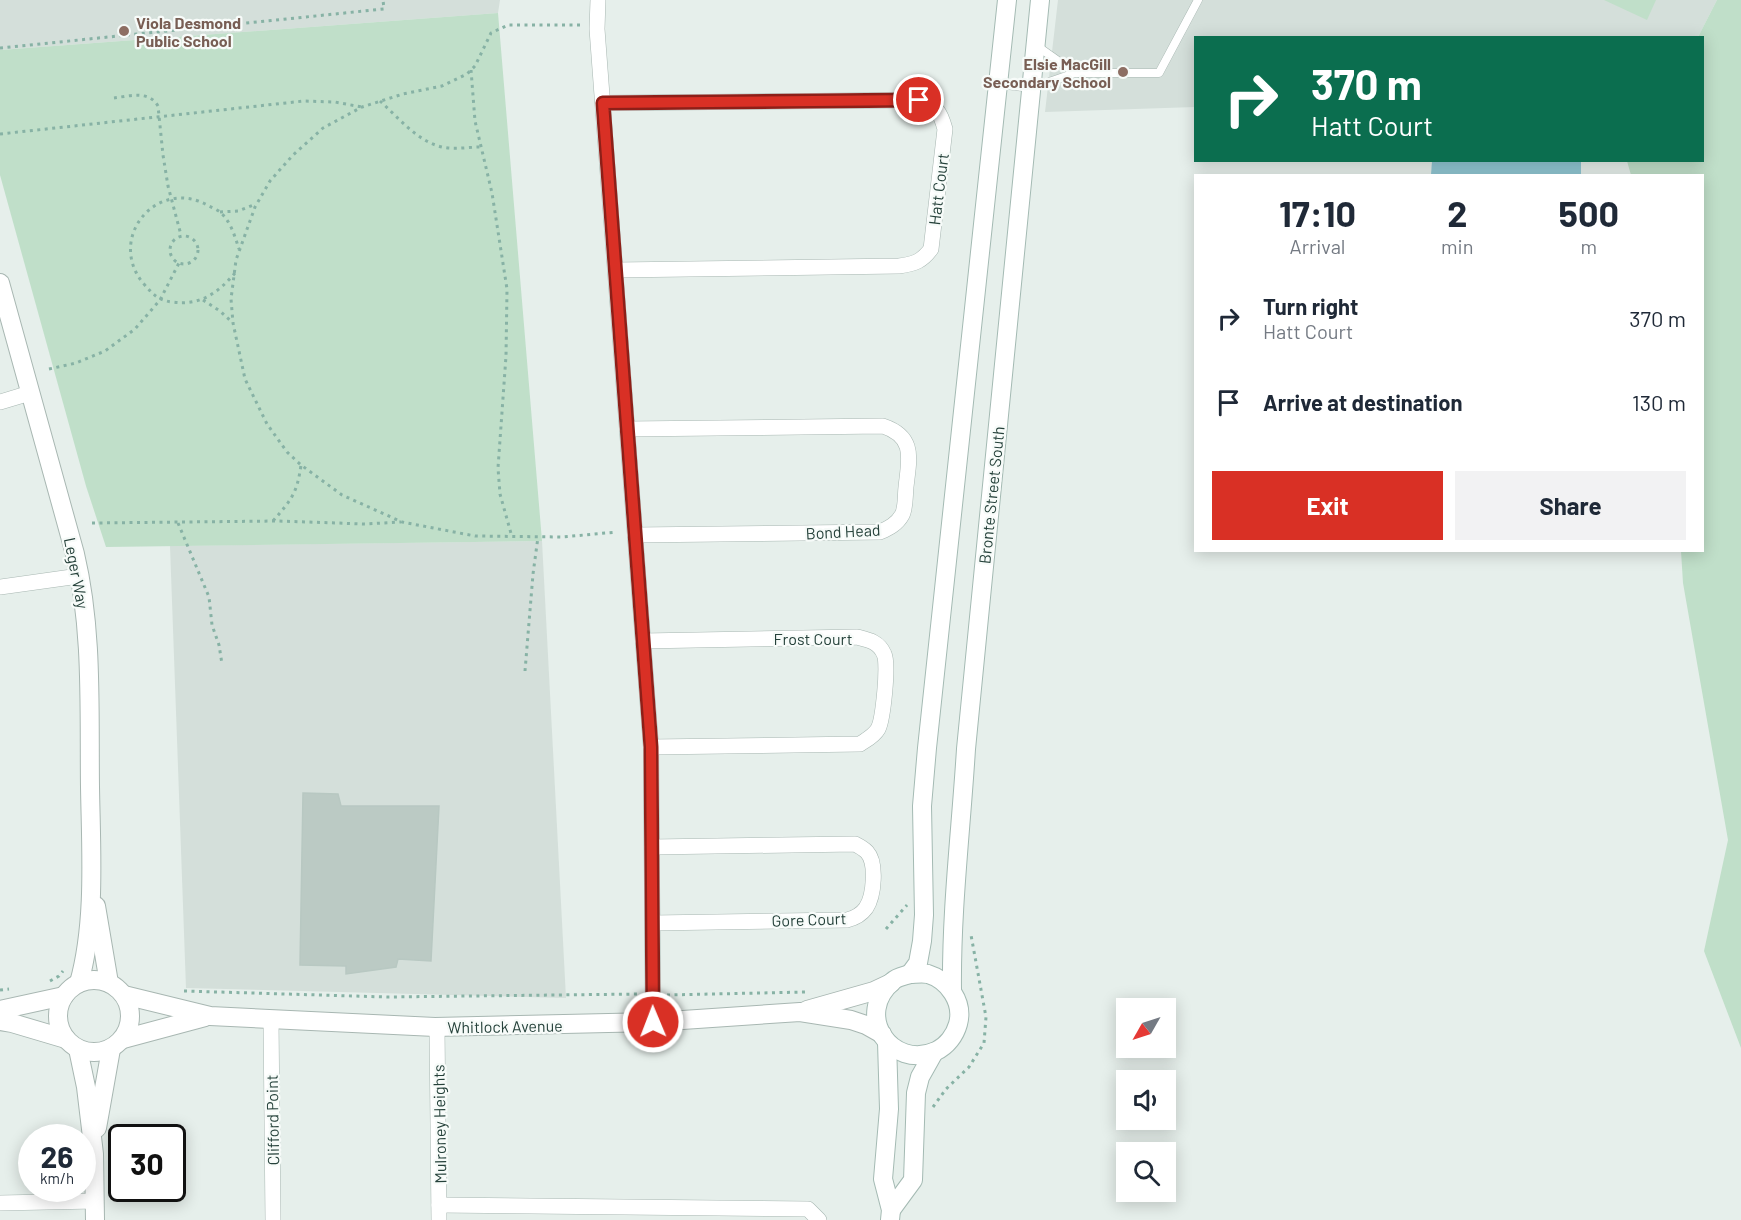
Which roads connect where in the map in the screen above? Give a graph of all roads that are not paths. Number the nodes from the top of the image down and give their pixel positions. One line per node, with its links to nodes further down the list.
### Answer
1 (598, 0): 9 (street)
2 (1007, 0): 7 (main road)
3 (1040, 0): 5 (main road, Bronte Street South)
4 (1198, 0): 6 (lane)
5 (1036, 46): 6 (lane); 8 (main road, Bronte Street South)
6 (1075, 73): 8 (lane)
7 (998, 84): 8 (lane); 23 (main road)
8 (1032, 88): 27 (main road, Bronte Street South)
9 (603, 103): 10 (street); 10 (street, Hatt Court)
10 (616, 270): 14 (street)
11 (0, 283): 12 (main road, Leger Way)
12 (30, 393): 13 (street); 16 (main road, Leger Way)
13 (0, 402)
14 (627, 429): 15 (street); 15 (street, Bond Head)
15 (635, 535): 18 (street)
16 (80, 576): 17 (street); 21 (main road, Leger Way)
17 (0, 587)
18 (643, 641): 19 (street); 19 (street, Frost Court)
19 (651, 747): 20 (street)
20 (652, 847): 22 (street); 22 (street, Gore Court)
21 (91, 872): 24 (main road, Leger Way); 25 (main road, Leger Way)
22 (653, 922): 35 (street)
23 (909, 974): 26 (main road); 27 (main road)
24 (109, 982): 25 (main road); 28 (main road)
25 (79, 983): 29 (main road)
26 (891, 983): 31 (main road, Whitlock Avenue); 37 (main road)
27 (952, 991): 40 (main road)
28 (124, 995): 32 (main road, Whitlock Avenue); 39 (main road)
29 (64, 996): 30 (main road); 38 (main road)
30 (0, 1010)
31 (800, 1012): 35 (main road, Whitlock Avenue); 37 (main road, Whitlock Avenue)
32 (210, 1016): 33 (main road, Whitlock Avenue); 39 (main road, Whitlock Avenue)
33 (272, 1019): 36 (main road, Whitlock Avenue); 49 (street, Clifford Point)
34 (0, 1021): 38 (main road)
35 (653, 1022): 36 (main road, Whitlock Avenue)
36 (437, 1027): 46 (street, Mulroney Heights)
37 (884, 1038): 40 (main road); 47 (main road)
38 (72, 1044): 39 (main road); 41 (main road)
39 (117, 1044): 42 (main road)
40 (934, 1052): 47 (main road)
41 (90, 1124)
42 (96, 1140)
43 (47, 1202): 45 (street)
44 (94, 1202): 48 (main road)
45 (0, 1203)
46 (440, 1213): 50 (street)
47 (890, 1215)
48 (95, 1220)
49 (273, 1220)
50 (819, 1220)

